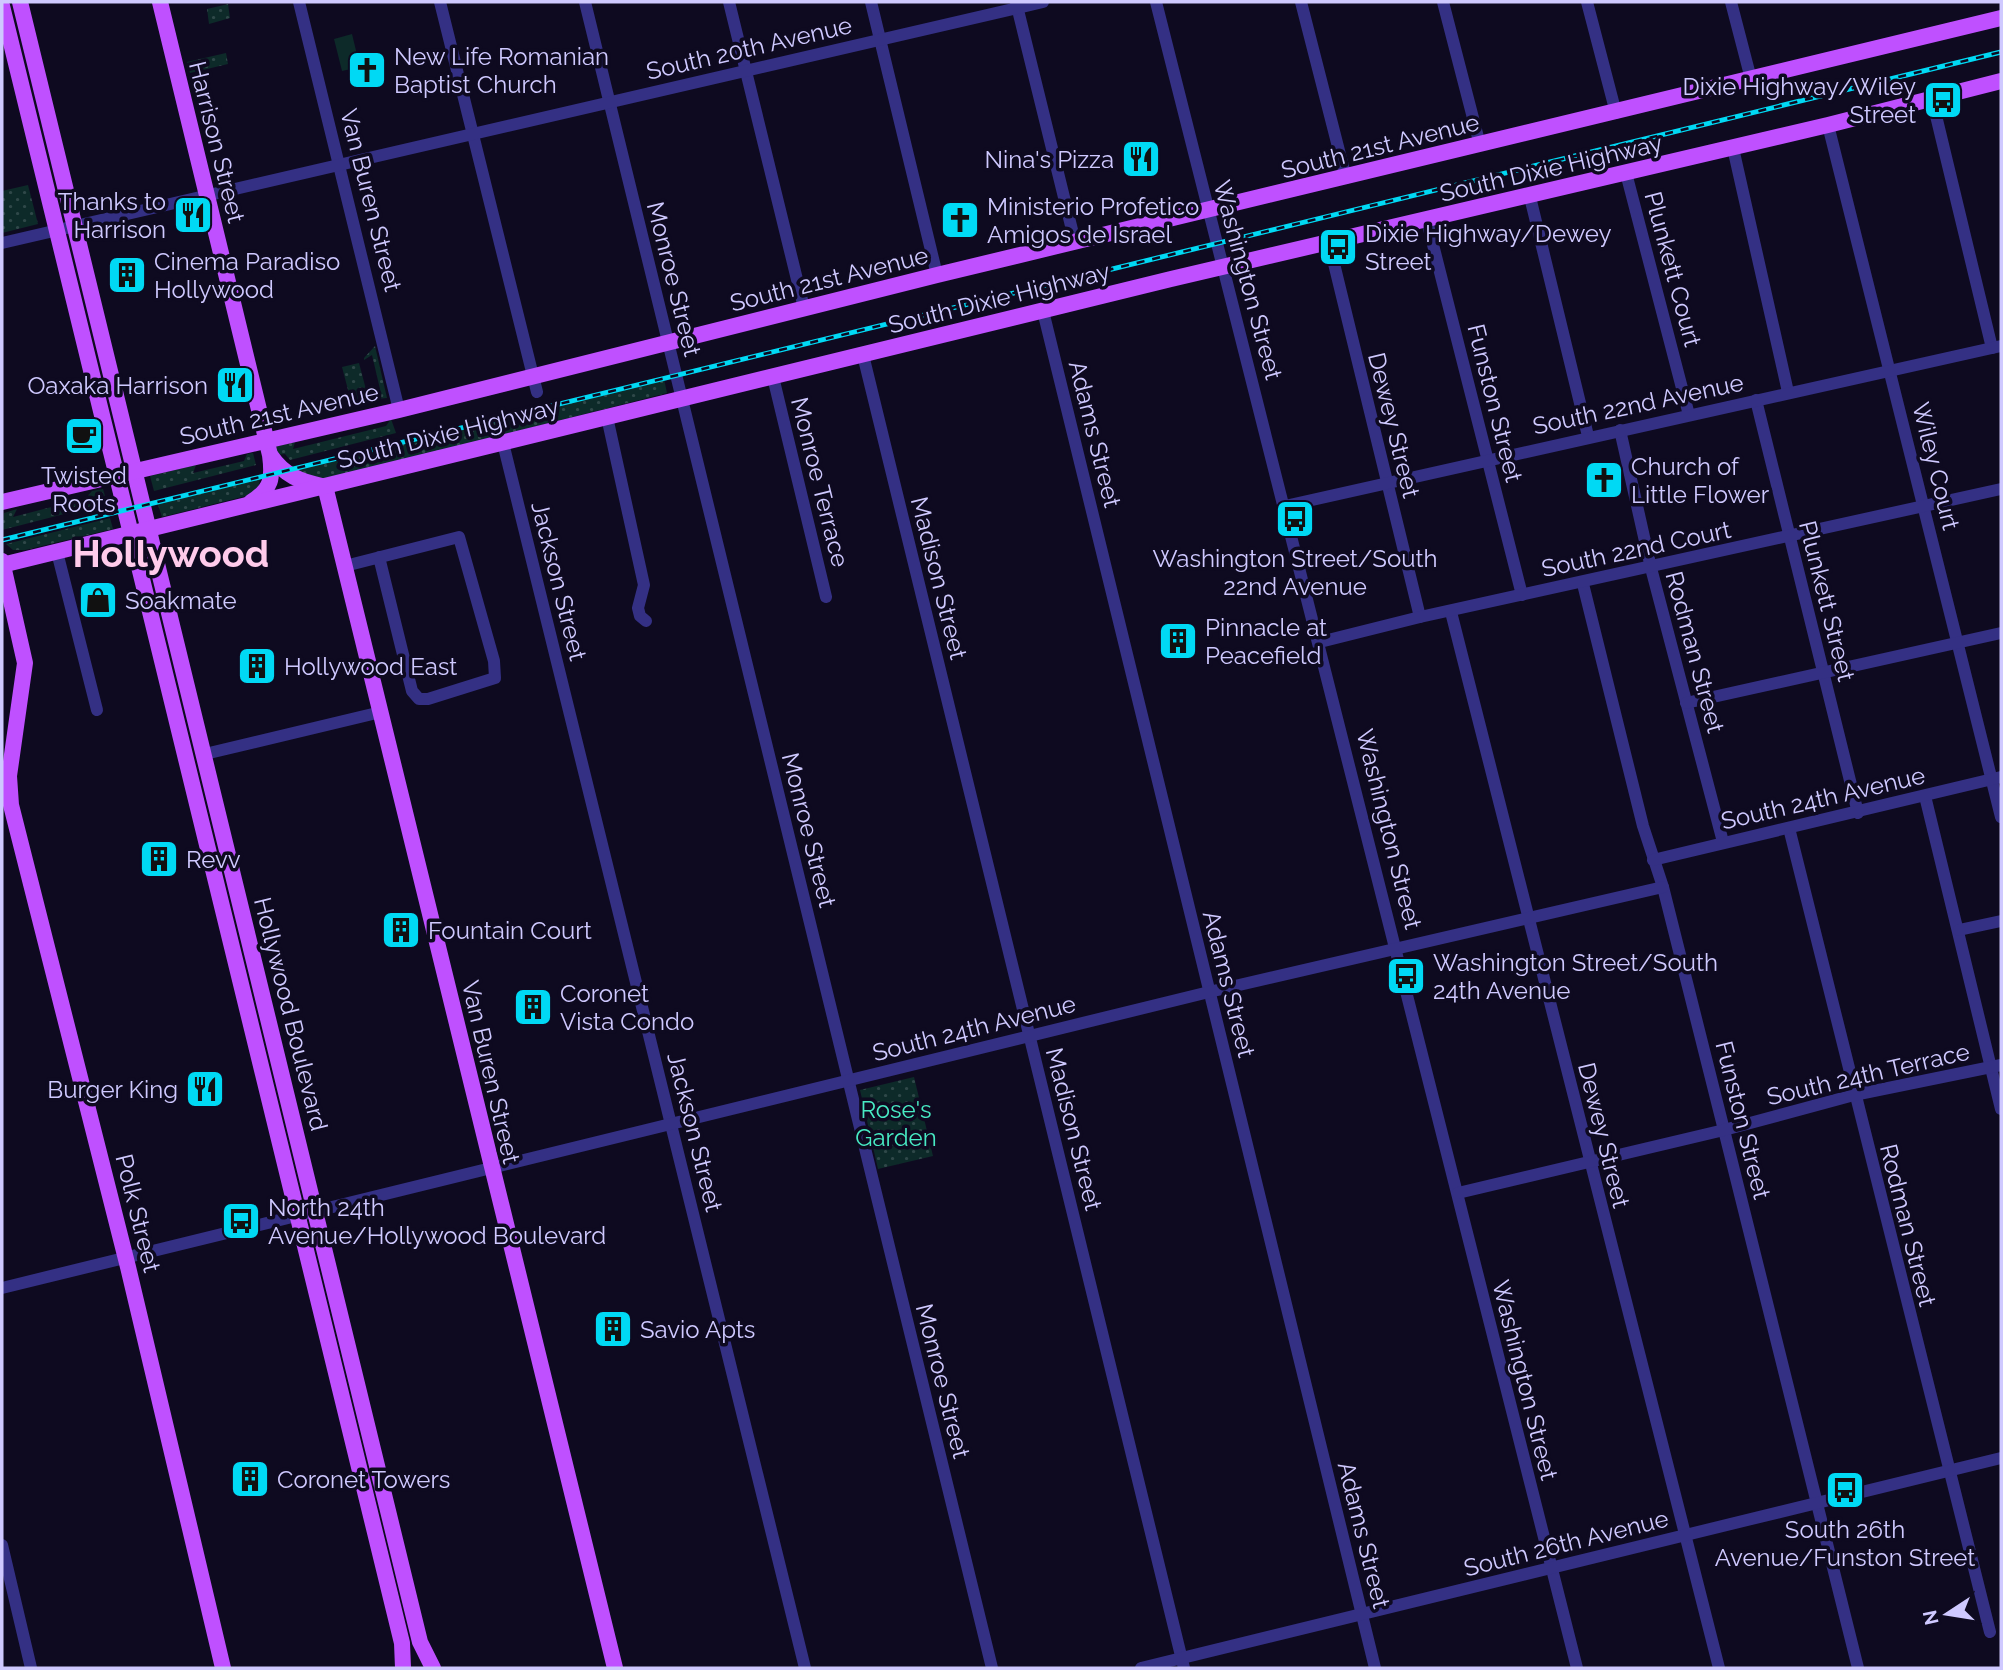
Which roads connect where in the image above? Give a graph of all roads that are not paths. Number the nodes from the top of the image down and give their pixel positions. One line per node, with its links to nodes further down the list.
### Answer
1 (20, 2): 35 (main road, Hollywood Boulevard)
2 (160, 2): 31 (main road, Harrison Street)
3 (299, 2): 28 (street, Van Buren Street)
4 (440, 2): 25 (street)
5 (585, 2): 22 (street, Monroe Street)
6 (729, 2): 18 (street)
7 (872, 2): 17 (street)
8 (1043, 2): 14 (street, South 20th Avenue)
9 (1156, 2): 33 (street, Washington Street)
10 (1301, 2): 30 (street)
11 (1443, 2): 26 (street)
12 (1587, 2): 23 (street)
13 (1731, 2): 19 (street)
14 (1017, 5): 17 (street, South 20th Avenue); 37 (street)
15 (2, 6): 36 (main road, Hollywood Boulevard)
16 (2001, 18): 19 (main road, South 21st Avenue)
17 (880, 39): 18 (street, South 20th Avenue); 41 (street)
18 (746, 71): 22 (street, South 20th Avenue); 42 (street)
19 (1751, 79): 23 (main road, South 21st Avenue)
20 (2001, 81): 21 (main road, South Dixie Highway)
21 (1932, 99): 24 (main road, South Dixie Highway); 45 (street)
22 (609, 103): 25 (street, South 20th Avenue); 44 (street, Monroe Street)
23 (1616, 113): 26 (main road, South 21st Avenue)
24 (1829, 125): 27 (main road, South Dixie Highway); 47 (street, Wiley Court)
25 (473, 135): 28 (street, South 20th Avenue); 49 (street)
26 (1480, 145): 30 (main road, South 21st Avenue)
27 (1733, 148): 29 (main road, South Dixie Highway); 50 (street)
28 (339, 166): 31 (street, South 20th Avenue); 53 (street, Van Buren Street)
29 (1626, 173): 32 (main road, South Dixie Highway); 54 (street, Plunkett Court)
30 (1346, 178): 33 (main road, South 21st Avenue)
31 (206, 196): 35 (street, South 20th Avenue); 59 (main road, Harrison Street)
32 (1530, 197): 34 (main road, South Dixie Highway); 57 (street)
33 (1209, 211): 37 (main road, South 21st Avenue); 40 (street, Washington Street)
34 (1427, 221): 39 (main road, South Dixie Highway); 60 (street, Funston Street)
35 (73, 226): 36 (street, South 20th Avenue); 61 (main road, Hollywood Boulevard)
36 (56, 230): 38 (street, South 20th Avenue); 62 (main road, Hollywood Boulevard)
37 (1075, 242): 41 (main road, South 21st Avenue)
38 (2, 243)
39 (1329, 243): 40 (main road, South Dixie Highway); 63 (street, Dewey Street)
40 (1224, 267): 43 (main road, South Dixie Highway); 67 (street, Washington Street)
41 (937, 275): 42 (main road, South 21st Avenue)
42 (804, 308): 44 (main road, South 21st Avenue)
43 (1043, 311): 46 (main road, South Dixie Highway); 107 (street, Adams Street)
44 (668, 344): 49 (main road, South 21st Avenue); 51 (street, Monroe Street)
45 (1997, 347): 47 (street, South 22nd Avenue)
46 (863, 355): 48 (main road, South Dixie Highway); 108 (street, Madison Street)
47 (1890, 369): 50 (street, South 22nd Avenue); 69 (street, Wiley Court)
48 (773, 377): 51 (main road, South Dixie Highway); 79 (street, Monroe Terrace)
49 (535, 384): 53 (main road, South 21st Avenue)
50 (1788, 392): 52 (street, South 22nd Avenue)
51 (681, 399): 55 (main road, South Dixie Highway); 111 (street, Monroe Street)
52 (1756, 400): 54 (street, South 22nd Avenue); 71 (street, Plunkett Street)
53 (399, 410): 59 (main road, South 21st Avenue)
54 (1689, 415): 56 (street, South 22nd Avenue)
55 (607, 417): 58 (main road, South Dixie Highway); 82 (street)
56 (1620, 430): 57 (street, South 22nd Avenue); 76 (street, Rodman Street)
57 (1588, 436): 60 (street, South 22nd Avenue)
58 (503, 443): 64 (main road, South Dixie Highway); 115 (street, Jackson Street)
59 (268, 448): 61 (main road, South 21st Avenue); 64 (main road); 68 (main road, Harrison Street)
60 (1488, 458): 63 (street, South 22nd Avenue); 78 (street, Funston Street)
61 (136, 470): 62 (main road, South 21st Avenue); 70 (main road, Hollywood Boulevard)
62 (116, 474): 66 (main road, South 21st Avenue); 70 (main road, Hollywood Boulevard)
63 (1387, 482): 67 (street, South 22nd Avenue); 81 (street, Dewey Street)
64 (325, 486): 68 (main road, South Dixie Highway); 75 (main road, Van Buren Street)
65 (2001, 489): 69 (street, South 22nd Court)
66 (2, 502)
67 (1285, 506): 86 (street, Washington Street)
68 (243, 507): 70 (main road, South Dixie Highway)
69 (1925, 507): 71 (street, South 22nd Court); 87 (street, Wiley Court)
70 (142, 531): 72 (main road, South Dixie Highway); 83 (main road, Hollywood Boulevard); 84 (main road, Hollywood Boulevard)
71 (1789, 538): 76 (street, South 22nd Court); 88 (street, Plunkett Street)
72 (57, 552): 74 (main road, South Dixie Highway); 90 (street)
73 (379, 557): 73 (street); 75 (street)
74 (2, 564): 96 (main road)
75 (345, 566): 91 (main road, Van Buren Street)
76 (1651, 568): 77 (street, South 22nd Court); 89 (street, Rodman Street)
77 (1583, 583): 78 (street, South 22nd Court); 101 (street, Funston Street)
78 (1522, 595): 80 (street, South 22nd Court)
79 (826, 597)
80 (1451, 612): 81 (street, South 22nd Court); 103 (street, Dewey Street)
81 (1420, 617): 86 (street, South 22nd Court)
82 (646, 621)
83 (172, 623): 84 (main road); 92 (main road, Hollywood Boulevard)
84 (156, 631): 109 (main road, Hollywood Boulevard)
85 (2001, 633): 87 (street)
86 (1320, 642): 106 (street, Washington Street)
87 (1958, 643): 88 (street); 94 (street, Wiley Court)
88 (1823, 673): 89 (street); 97 (street, Plunkett Street)
89 (1686, 703): 100 (street, Rodman Street)
90 (97, 710)
91 (382, 712): 92 (street); 118 (main road, Van Buren Street)
92 (205, 754): 113 (main road, Hollywood Boulevard)
93 (2, 770): 96 (street, Polk Street)
94 (1996, 778): 95 (street, South 24th Avenue); 98 (street, Wiley Court)
95 (1925, 796): 97 (street, South 24th Avenue); 105 (street)
96 (11, 805): 122 (main road, Polk Street)
97 (1858, 813): 99 (street, South 24th Avenue)
98 (2001, 817)
99 (1789, 828): 100 (street, South 24th Avenue); 112 (street, Rodman Street)
100 (1723, 842): 101 (street, South 24th Avenue)
101 (1653, 860): 102 (street, Funston Street)
102 (1662, 887): 103 (street, South 24th Avenue); 116 (street, Funston Street)
103 (1529, 918): 106 (street, South 24th Avenue); 117 (street, Dewey Street)
104 (2001, 921): 105 (street)
105 (1959, 930): 110 (street)
106 (1396, 947): 107 (street, South 24th Avenue); 119 (street, Washington Street)
107 (1209, 992): 108 (street, South 24th Avenue); 130 (street, Adams Street)
108 (1030, 1036): 111 (street, South 24th Avenue); 132 (street, Madison Street)
109 (260, 1060): 113 (main road); 121 (main road, Hollywood Boulevard)
110 (1996, 1066): 112 (street, South 24th Terrace); 114 (street)
111 (848, 1082): 115 (street, South 24th Avenue); 139 (street, Monroe Street)
112 (1853, 1094): 116 (street, South 24th Terrace); 125 (street, Rodman Street)
113 (287, 1097): 120 (main road, Hollywood Boulevard)
114 (2001, 1110)
115 (672, 1125): 118 (street, South 24th Avenue); 138 (street, Jackson Street)
116 (1724, 1129): 117 (street, South 24th Terrace); 126 (street, Funston Street)
117 (1589, 1161): 119 (street, South 24th Terrace); 127 (street, Dewey Street)
118 (491, 1169): 120 (street, South 24th Avenue); 137 (main road, Van Buren Street)
119 (1458, 1193): 129 (street, Washington Street)
120 (315, 1211): 121 (street, South 24th Avenue); 136 (main road, Hollywood Boulevard)
121 (298, 1216): 122 (street, South 24th Avenue); 135 (main road, Hollywood Boulevard)
122 (126, 1258): 123 (street, South 24th Avenue); 134 (main road, Polk Street)
123 (2, 1288)
124 (2001, 1458): 125 (street, South 26th Avenue)
125 (1949, 1470): 126 (street, South 26th Avenue); 131 (street, Rodman Street)
126 (1818, 1503): 127 (street, South 26th Avenue); 144 (street, Funston Street)
127 (1686, 1536): 129 (street, South 26th Avenue); 143 (street, Dewey Street)
128 (2, 1545): 133 (street)
129 (1550, 1568): 130 (street, South 26th Avenue); 142 (street, Washington Street)
130 (1362, 1615): 132 (street, South 26th Avenue); 141 (street, Adams Street)
131 (1990, 1632)
132 (1182, 1663): 140 (street, South 26th Avenue)
133 (32, 1668)
134 (223, 1668)
135 (403, 1668)
136 (433, 1668)
137 (615, 1668)
138 (805, 1668)
139 (992, 1668)
140 (1140, 1668)
141 (1374, 1668)
142 (1577, 1668)
143 (1718, 1668)
144 (1858, 1668)

